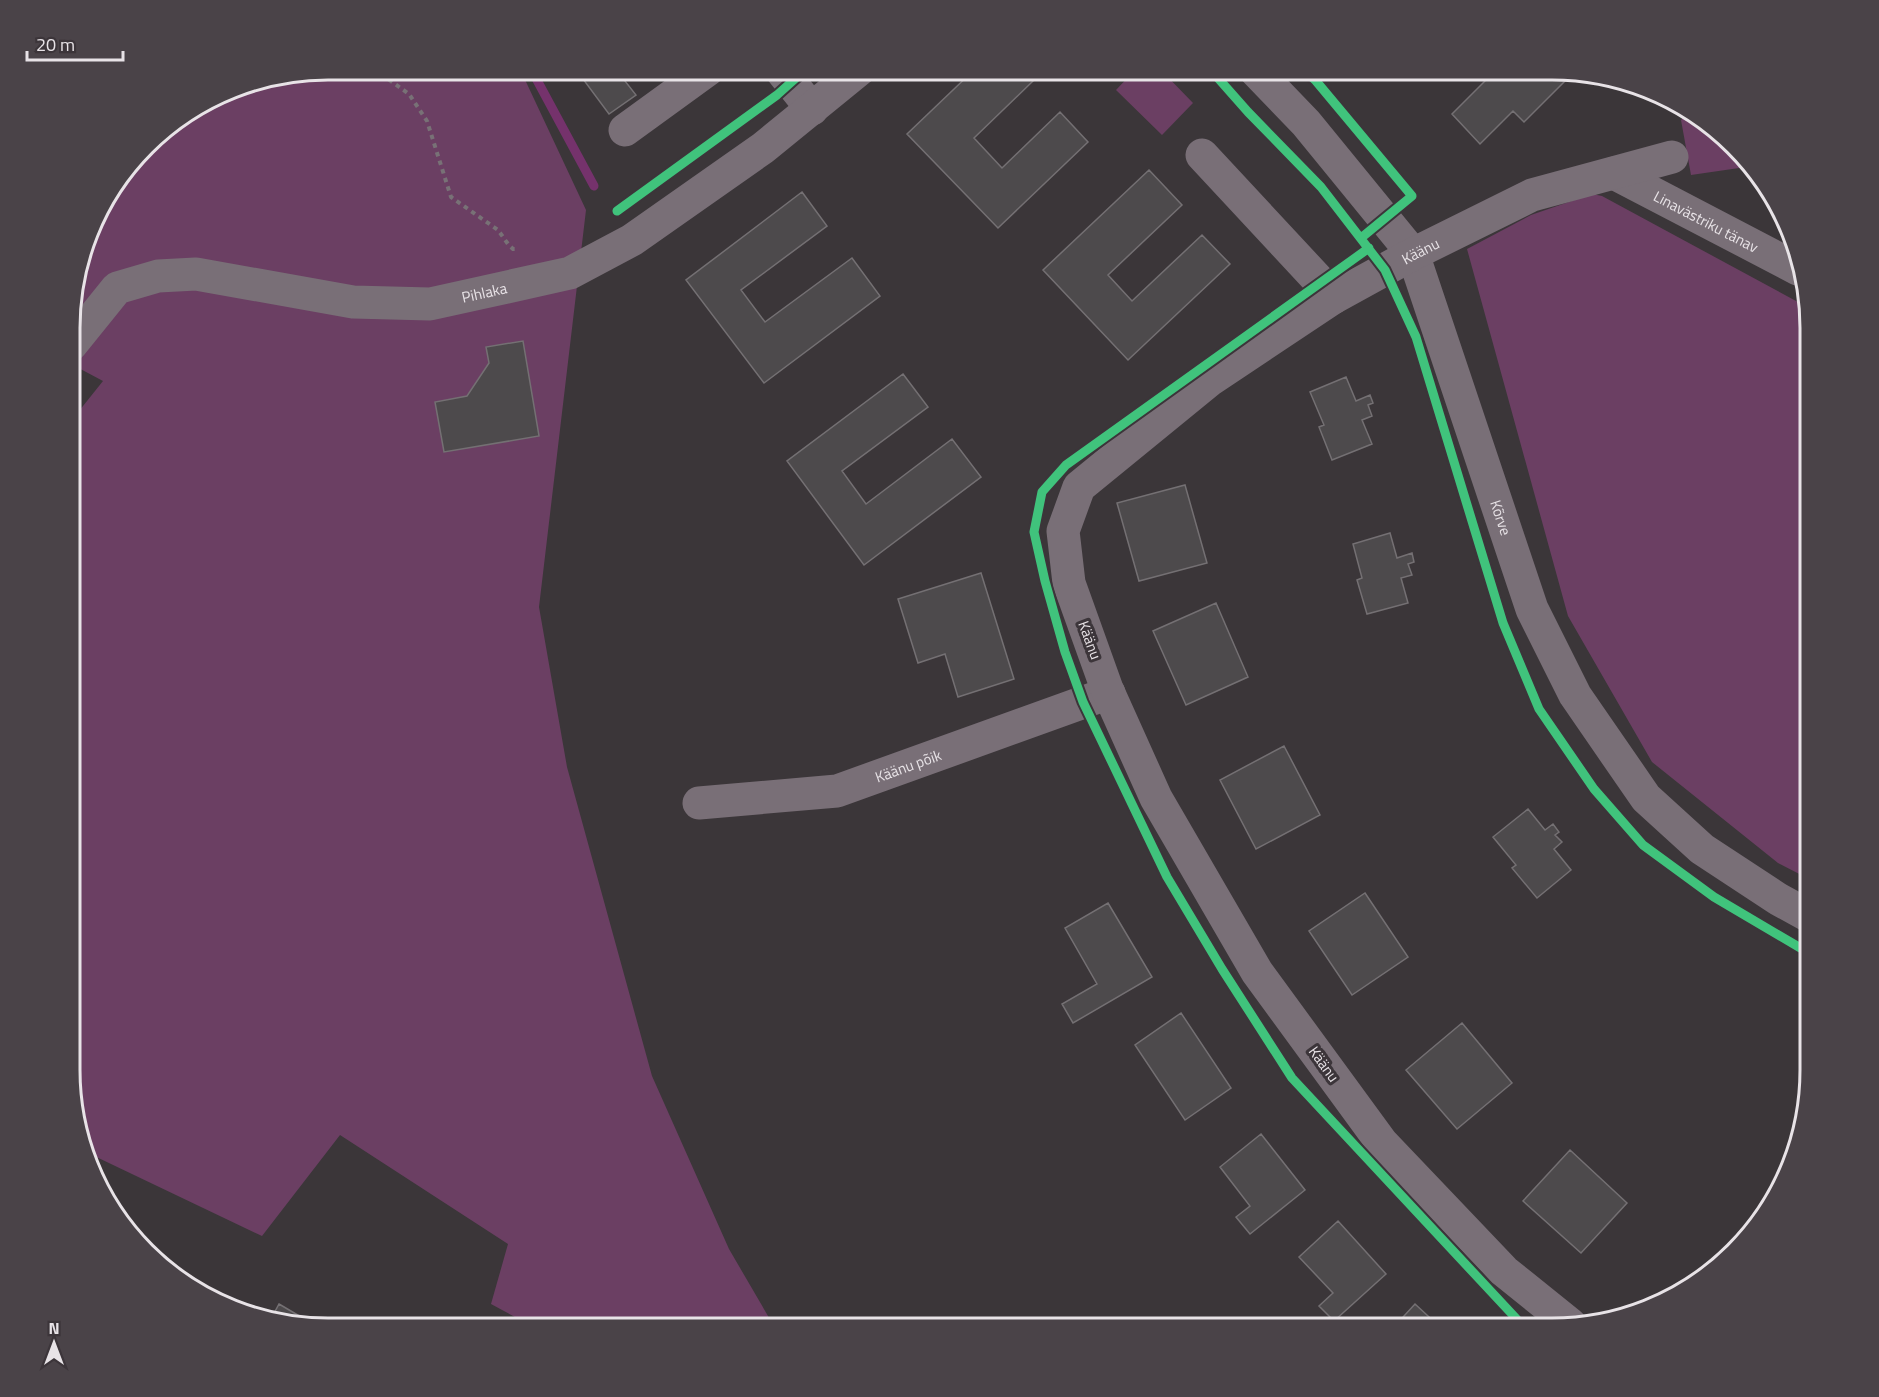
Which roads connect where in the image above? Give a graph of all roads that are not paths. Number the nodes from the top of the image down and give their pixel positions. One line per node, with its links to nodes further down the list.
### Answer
1 (694, 80): 6 (street)
2 (789, 80): 5 (street)
3 (846, 80): 5 (street, Pihlaka)
4 (1265, 80): 10 (street, Kõrve)
5 (812, 108): 13 (street, Pihlaka)
6 (625, 130)
7 (1202, 155): 12 (street)
8 (1672, 158): 9 (street, Käänu)
9 (1614, 173): 10 (street, Käänu); 11 (street, Linavästriku tänav)
10 (1413, 254): 12 (street, Käänu); 16 (street, Kõrve)
11 (1792, 266)
12 (1333, 298): 14 (street, Käänu)
13 (80, 334)
14 (1109, 693): 15 (street, Käänu põik); 17 (street, Käänu)
15 (699, 802)
16 (1800, 911)
17 (1562, 1317)

